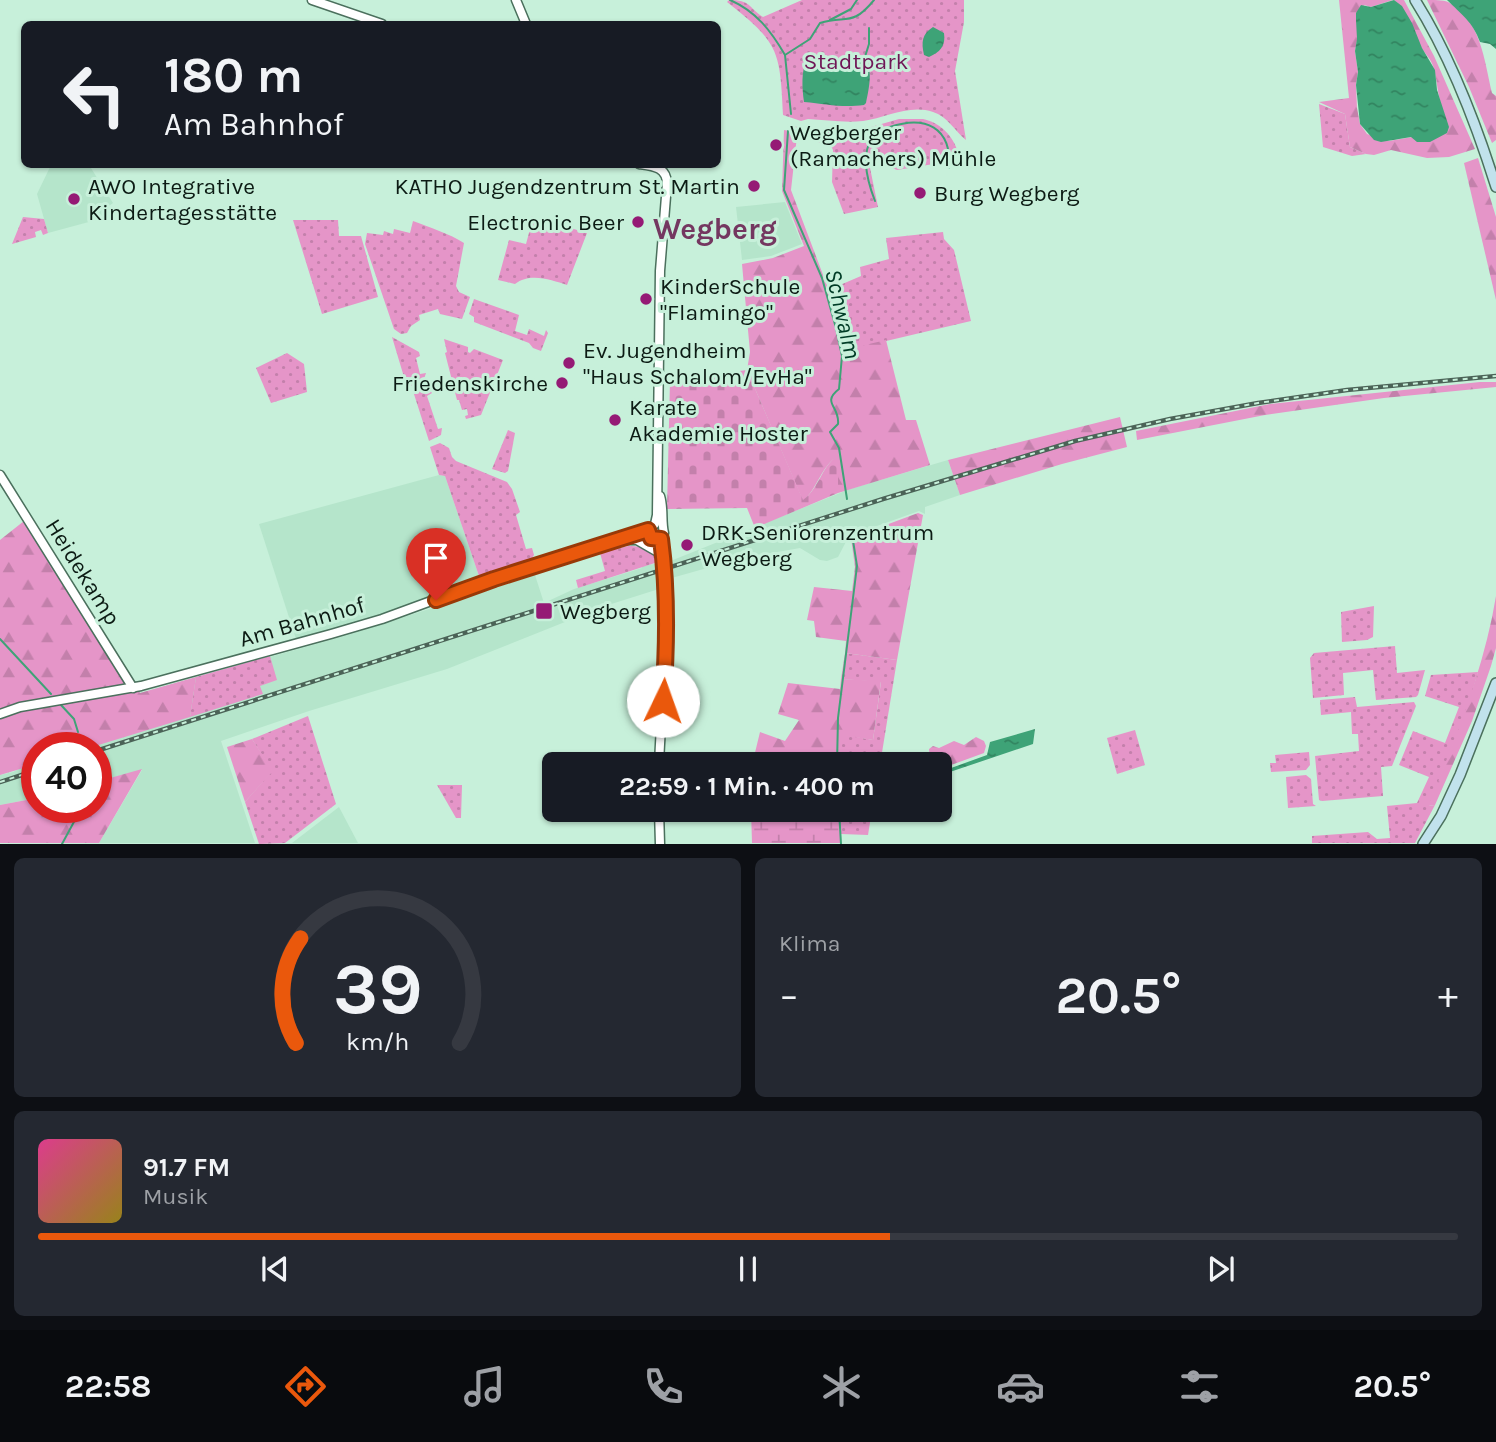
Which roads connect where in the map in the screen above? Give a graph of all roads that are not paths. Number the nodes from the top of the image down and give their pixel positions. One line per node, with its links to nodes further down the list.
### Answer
1 (312, 0): 4 (street)
2 (516, 0): 5 (street)
3 (1415, 0): 7 (main road)
4 (373, 21)
5 (525, 21)
6 (659, 168): 10 (street)
7 (1496, 187)
8 (0, 466): 9 (street, Heidekamp)
9 (0, 475): 14 (street, Heidekamp)
10 (653, 529): 11 (street, Am Bahnhof); 12 (street)
11 (607, 542): 12 (street, Am Bahnhof); 14 (street, Am Bahnhof)
12 (663, 555): 16 (street)
13 (1496, 683): 17 (main road)
14 (134, 688): 15 (street, Am Bahnhof)
15 (0, 714)
16 (660, 752)
17 (1441, 816): 20 (main road); 21 (main road)
18 (659, 822): 19 (street)
19 (660, 844)
20 (1423, 844)
21 (1430, 844)

